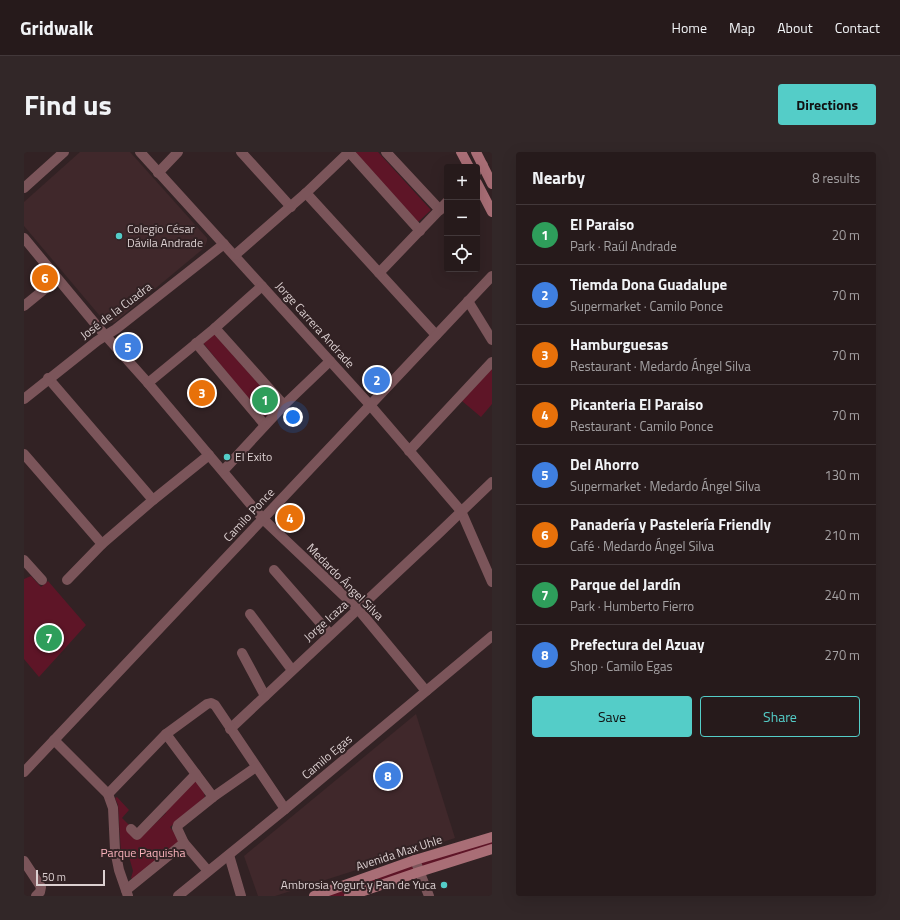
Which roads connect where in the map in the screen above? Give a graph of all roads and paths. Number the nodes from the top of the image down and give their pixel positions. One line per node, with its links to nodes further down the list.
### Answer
1 (64, 152): 14 (street)
2 (140, 152): 12 (street, Jorge Carrera Andrade)
3 (178, 152): 12 (street)
4 (241, 152): 18 (street)
5 (349, 152): 16 (street); 20 (street)
6 (386, 152): 17 (street)
7 (461, 152): 9 (main road)
8 (476, 152): 10 (main road)
9 (467, 164)
10 (479, 164)
11 (480, 168): 13 (main road)
12 (158, 173): 22 (street, Jorge Carrera Andrade)
13 (492, 184)
14 (24, 188)
15 (480, 189): 19 (main road)
16 (306, 193): 18 (street); 24 (street)
17 (443, 206): 20 (street)
18 (290, 207): 23 (street)
19 (492, 212)
20 (420, 231): 24 (street)
21 (24, 238): 26 (street, Medardo Ángel Silva)
22 (224, 244): 23 (street, Jorge Carrera Andrade); 31 (street, José de la Cuadra)
23 (235, 255): 27 (street, Jorge Carrera Andrade)
24 (379, 273): 32 (street)
25 (492, 276): 28 (street, Camilo Ponce)
26 (57, 279): 29 (street); 31 (street, Medardo Ángel Silva)
27 (262, 286): 30 (street); 35 (street, Jorge Carrera Andrade)
28 (468, 301): 32 (street, Camilo Ponce); 33 (street)
29 (24, 306)
30 (215, 328): 34 (street); 40 (street)
31 (105, 335): 37 (street, José de la Cuadra); 38 (street, Medardo Ángel Silva)
32 (436, 335): 41 (street, Camilo Ponce)
33 (492, 340)
34 (196, 343): 38 (street); 42 (street)
35 (330, 361): 40 (street); 41 (street, Jorge Carrera Andrade)
36 (492, 362): 43 (street)
37 (48, 378): 39 (street, José de la Cuadra); 48 (street)
38 (148, 383): 45 (street, Medardo Ángel Silva)
39 (24, 398)
40 (284, 405): 42 (street)
41 (370, 405): 43 (street, Jorge Carrera Andrade); 50 (street, Camilo Ponce)
42 (265, 425): 46 (street)
43 (409, 451): 49 (street, Jorge Carrera Andrade)
44 (24, 454): 51 (street)
45 (209, 455): 46 (street, Medardo Ángel Silva); 48 (street)
46 (223, 472): 50 (street, Medardo Ángel Silva)
47 (492, 482): 49 (street, Jorge Icaza)
48 (153, 500): 51 (street)
49 (461, 511): 56 (street, Jorge Carrera Andrade); 57 (street, Jorge Icaza)
50 (263, 519): 57 (street, Medardo Ángel Silva); 67 (street, Camilo Ponce)
51 (102, 544): 55 (street)
52 (24, 560): 54 (street)
53 (274, 570): 59 (street)
54 (42, 580)
55 (68, 580)
56 (492, 582)
57 (358, 609): 59 (street, Jorge Icaza); 63 (street, Medardo Ángel Silva)
58 (250, 614): 62 (street)
59 (330, 634): 62 (street, Jorge Icaza)
60 (492, 636): 63 (street, Camilo Egas)
61 (242, 652): 64 (street)
62 (292, 670): 64 (street, Jorge Icaza)
63 (426, 692): 73 (street, Camilo Egas)
64 (264, 696): 65 (street, Jorge Icaza)
65 (230, 729): 66 (street); 68 (street)
66 (166, 734): 70 (street); 71 (street)
67 (54, 740): 69 (street, Camilo Ponce); 71 (street)
68 (256, 767): 72 (street); 73 (street)
69 (24, 772)
70 (196, 774): 72 (street); 74 (street)
71 (108, 794): 83 (street)
72 (213, 797): 76 (street)
73 (285, 809): 78 (street, Camilo Egas)
74 (131, 829)
75 (492, 837): 79 (main road, Avenida Max Uhle)
76 (184, 843): 81 (street); 83 (street)
77 (492, 849): 82 (main road, Avenida Max Uhle)
78 (229, 855): 81 (street, Camilo Egas); 86 (street)
79 (415, 860): 82 (street); 87 (main road, Avenida Max Uhle)
80 (24, 861): 84 (street)
81 (208, 871): 85 (street, Camilo Egas)
82 (418, 872): 88 (main road, Avenida Max Uhle); 89 (street)
83 (127, 893)
84 (36, 896)
85 (178, 896)
86 (241, 896)
87 (314, 896)
88 (349, 896)
89 (429, 896)

